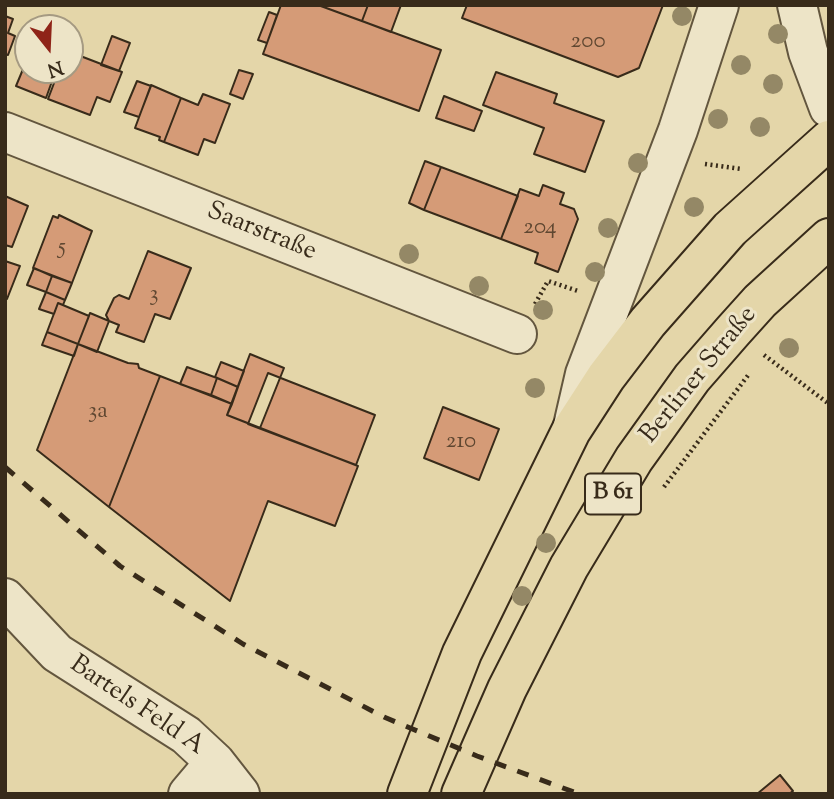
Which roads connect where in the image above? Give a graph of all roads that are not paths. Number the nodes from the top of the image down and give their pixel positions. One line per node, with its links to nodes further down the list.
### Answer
1 (719, 5): 8 (street)
2 (797, 5): 3 (street)
3 (829, 108)
4 (5, 132): 7 (street, Saarstraße)
5 (829, 140): 8 (main road, B 61)
6 (829, 238): 14 (main road, Berliner Straße / B 61)
7 (517, 334)
8 (571, 431): 13 (main road, B 61)
9 (5, 598): 10 (street, Bartels Feld A)
10 (215, 762): 11 (street); 12 (street, Bartels Feld A)
11 (188, 794)
12 (240, 794)
13 (407, 794)
14 (461, 794)

